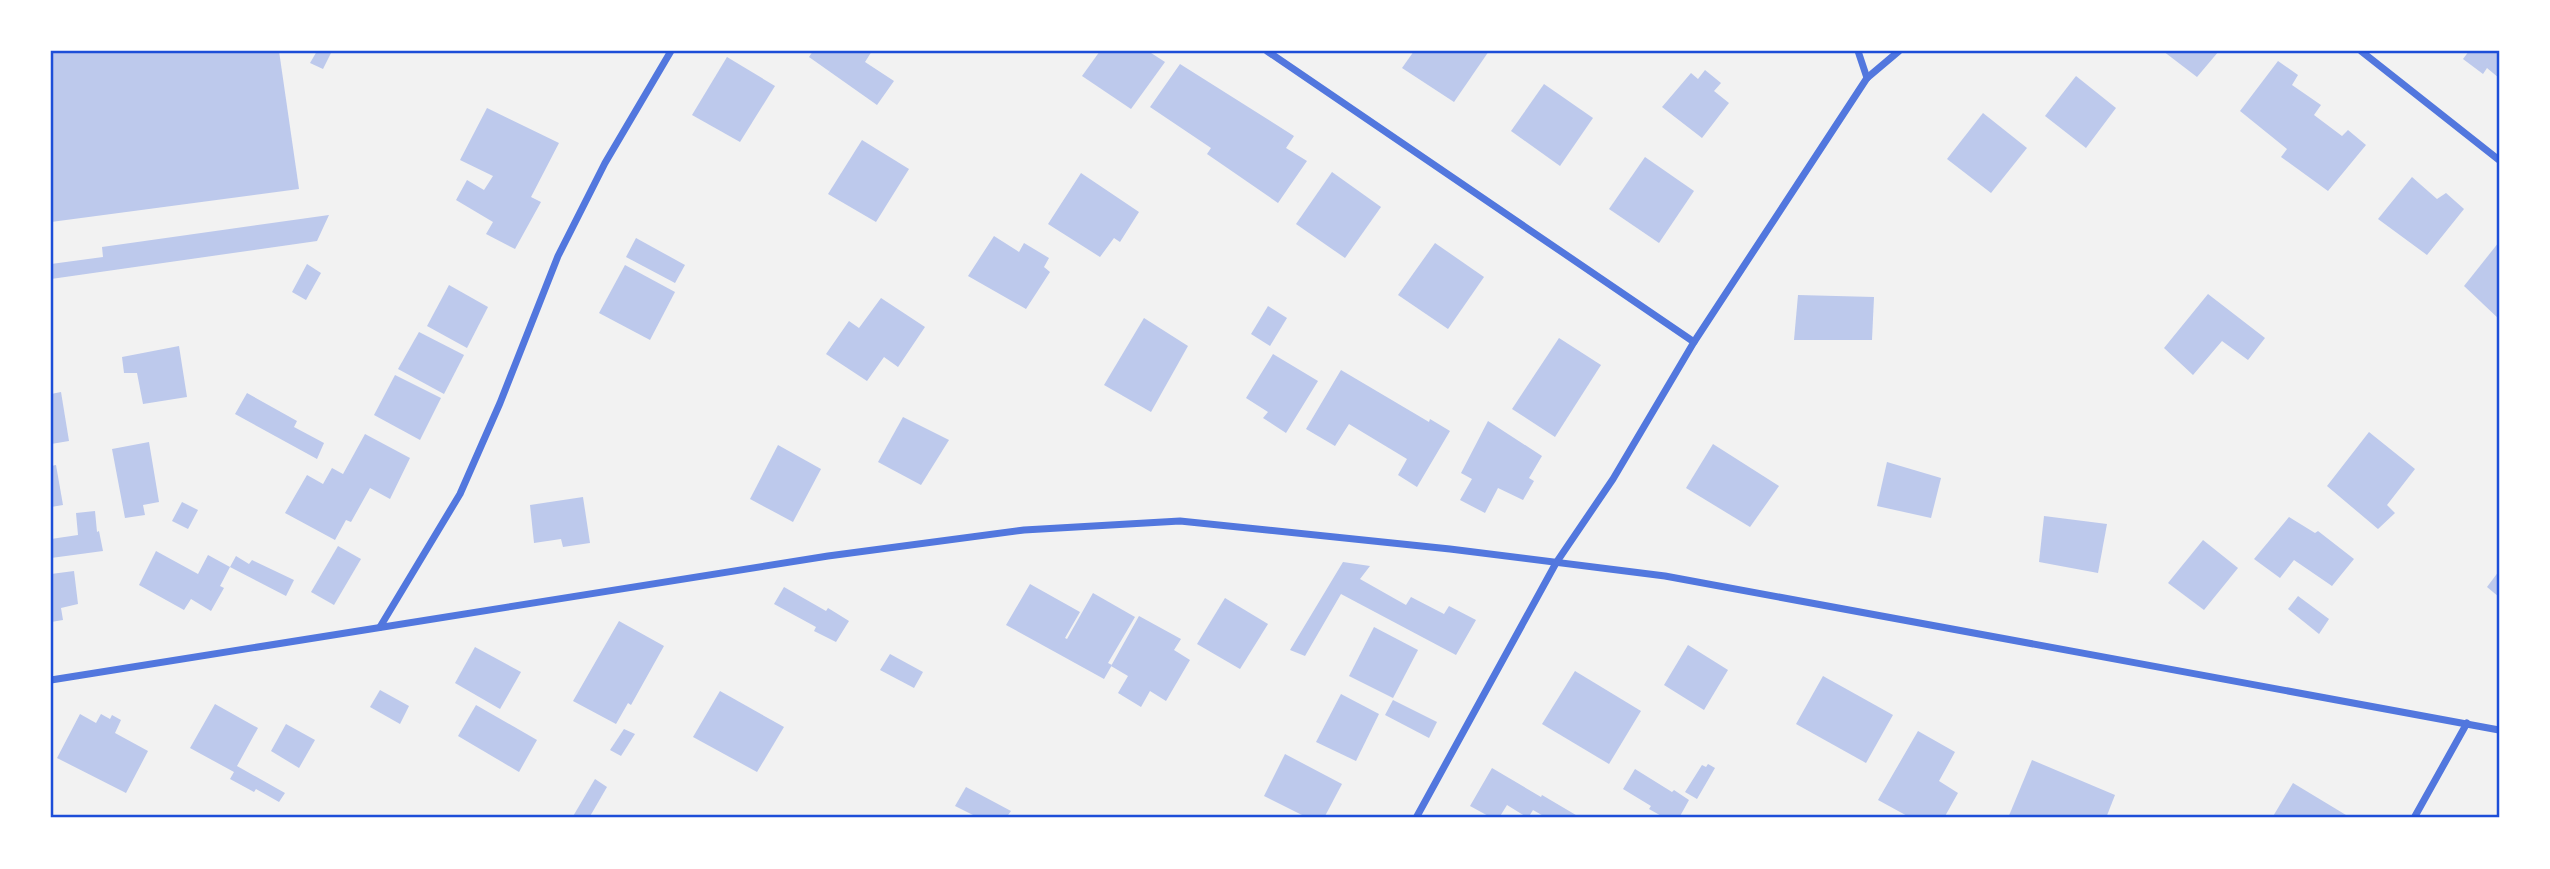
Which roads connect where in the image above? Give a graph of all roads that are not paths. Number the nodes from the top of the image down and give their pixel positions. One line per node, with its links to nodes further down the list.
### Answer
1 (671, 51): 10 (street)
2 (1267, 51): 8 (street)
3 (1858, 51): 6 (street)
4 (1899, 51): 6 (street)
5 (2361, 51): 7 (street)
6 (1867, 78): 8 (street)
7 (2499, 160)
8 (1694, 342): 9 (street)
9 (1556, 562): 10 (street); 12 (street); 14 (street)
10 (380, 628): 11 (street)
11 (51, 680)
12 (2467, 723): 13 (street); 15 (street)
13 (2499, 730)
14 (1416, 818)
15 (2414, 818)

